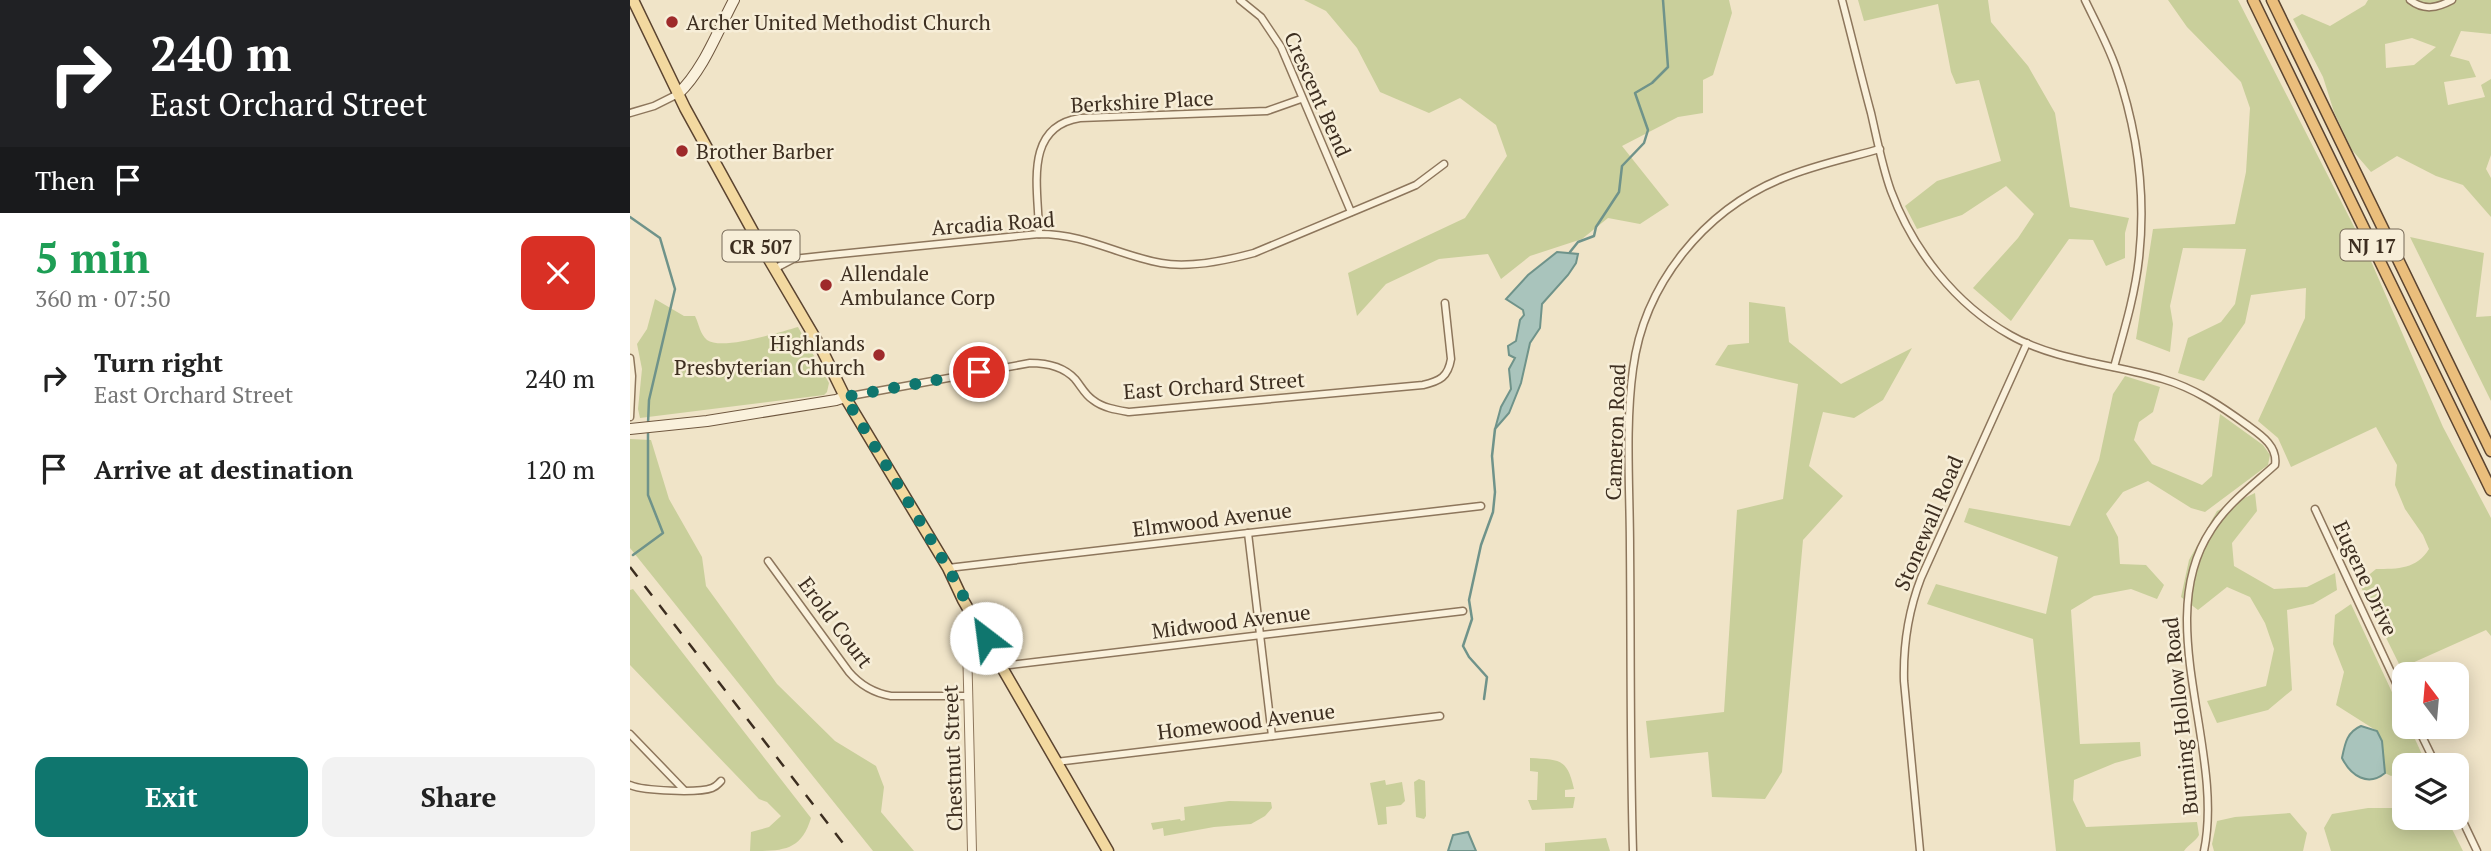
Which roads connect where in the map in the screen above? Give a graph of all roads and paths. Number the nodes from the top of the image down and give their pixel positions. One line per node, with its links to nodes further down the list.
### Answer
1 (633, 0): 10 (main road, CR 507)
2 (734, 0): 10 (main road)
3 (1240, 0): 11 (street, Crescent Bend)
4 (1842, 0): 13 (street, Burning Hollow Road)
5 (2085, 0): 21 (street)
6 (2253, 0): 26 (highway, NJ 17)
7 (2272, 0): 25 (highway, NJ 17)
8 (2410, 0): 9 (street)
9 (2452, 0)
10 (678, 94): 12 (street); 17 (main road, CR 507)
11 (1301, 99): 15 (street, Crescent Bend); 16 (street, Berkshire Place)
12 (630, 113)
13 (1880, 149): 19 (street, Burning Hollow Road); 48 (street, Cameron Road)
14 (1444, 164): 15 (street, Arcadia Road)
15 (1351, 212): 16 (street, Arcadia Road)
16 (1040, 234): 17 (street, Arcadia Road)
17 (774, 269): 22 (main road, CR 507)
18 (1445, 303): 22 (street, East Orchard Street)
19 (2027, 344): 21 (street, Burning Hollow Road); 49 (street, Stonewall Road)
20 (630, 358): 23 (street)
21 (2114, 367): 50 (street, Burning Hollow Road)
22 (845, 397): 24 (main road); 31 (main road, CR 507)
23 (630, 417)
24 (635, 429)
25 (2491, 451)
26 (2491, 489)
27 (1481, 506): 29 (street, Elmwood Avenue)
28 (2315, 509): 36 (street, Eugene Drive)
29 (1248, 533): 31 (street, Elmwood Avenue); 34 (street)
30 (768, 561): 37 (street, Erold Court)
31 (948, 568): 33 (main road, CR 507)
32 (1463, 611): 34 (street, Midwood Avenue)
33 (981, 629): 35 (main road, CR 507); 37 (street, Chestnut Street)
34 (1260, 635): 35 (street, Midwood Avenue); 40 (street)
35 (1002, 666): 41 (main road, CR 507)
36 (2392, 674)
37 (968, 696): 46 (street, Chestnut Street)
38 (1440, 716): 40 (street, Homewood Avenue)
39 (630, 734): 44 (street)
40 (1272, 736): 41 (street, Homewood Avenue)
41 (1056, 761): 47 (main road, CR 507)
42 (721, 781): 44 (street)
43 (630, 785): 44 (street)
44 (684, 790)
45 (2467, 830): 51 (street)
46 (972, 851)
47 (1108, 851)
48 (1633, 851)
49 (1920, 851)
50 (2204, 851)
51 (2477, 851)

